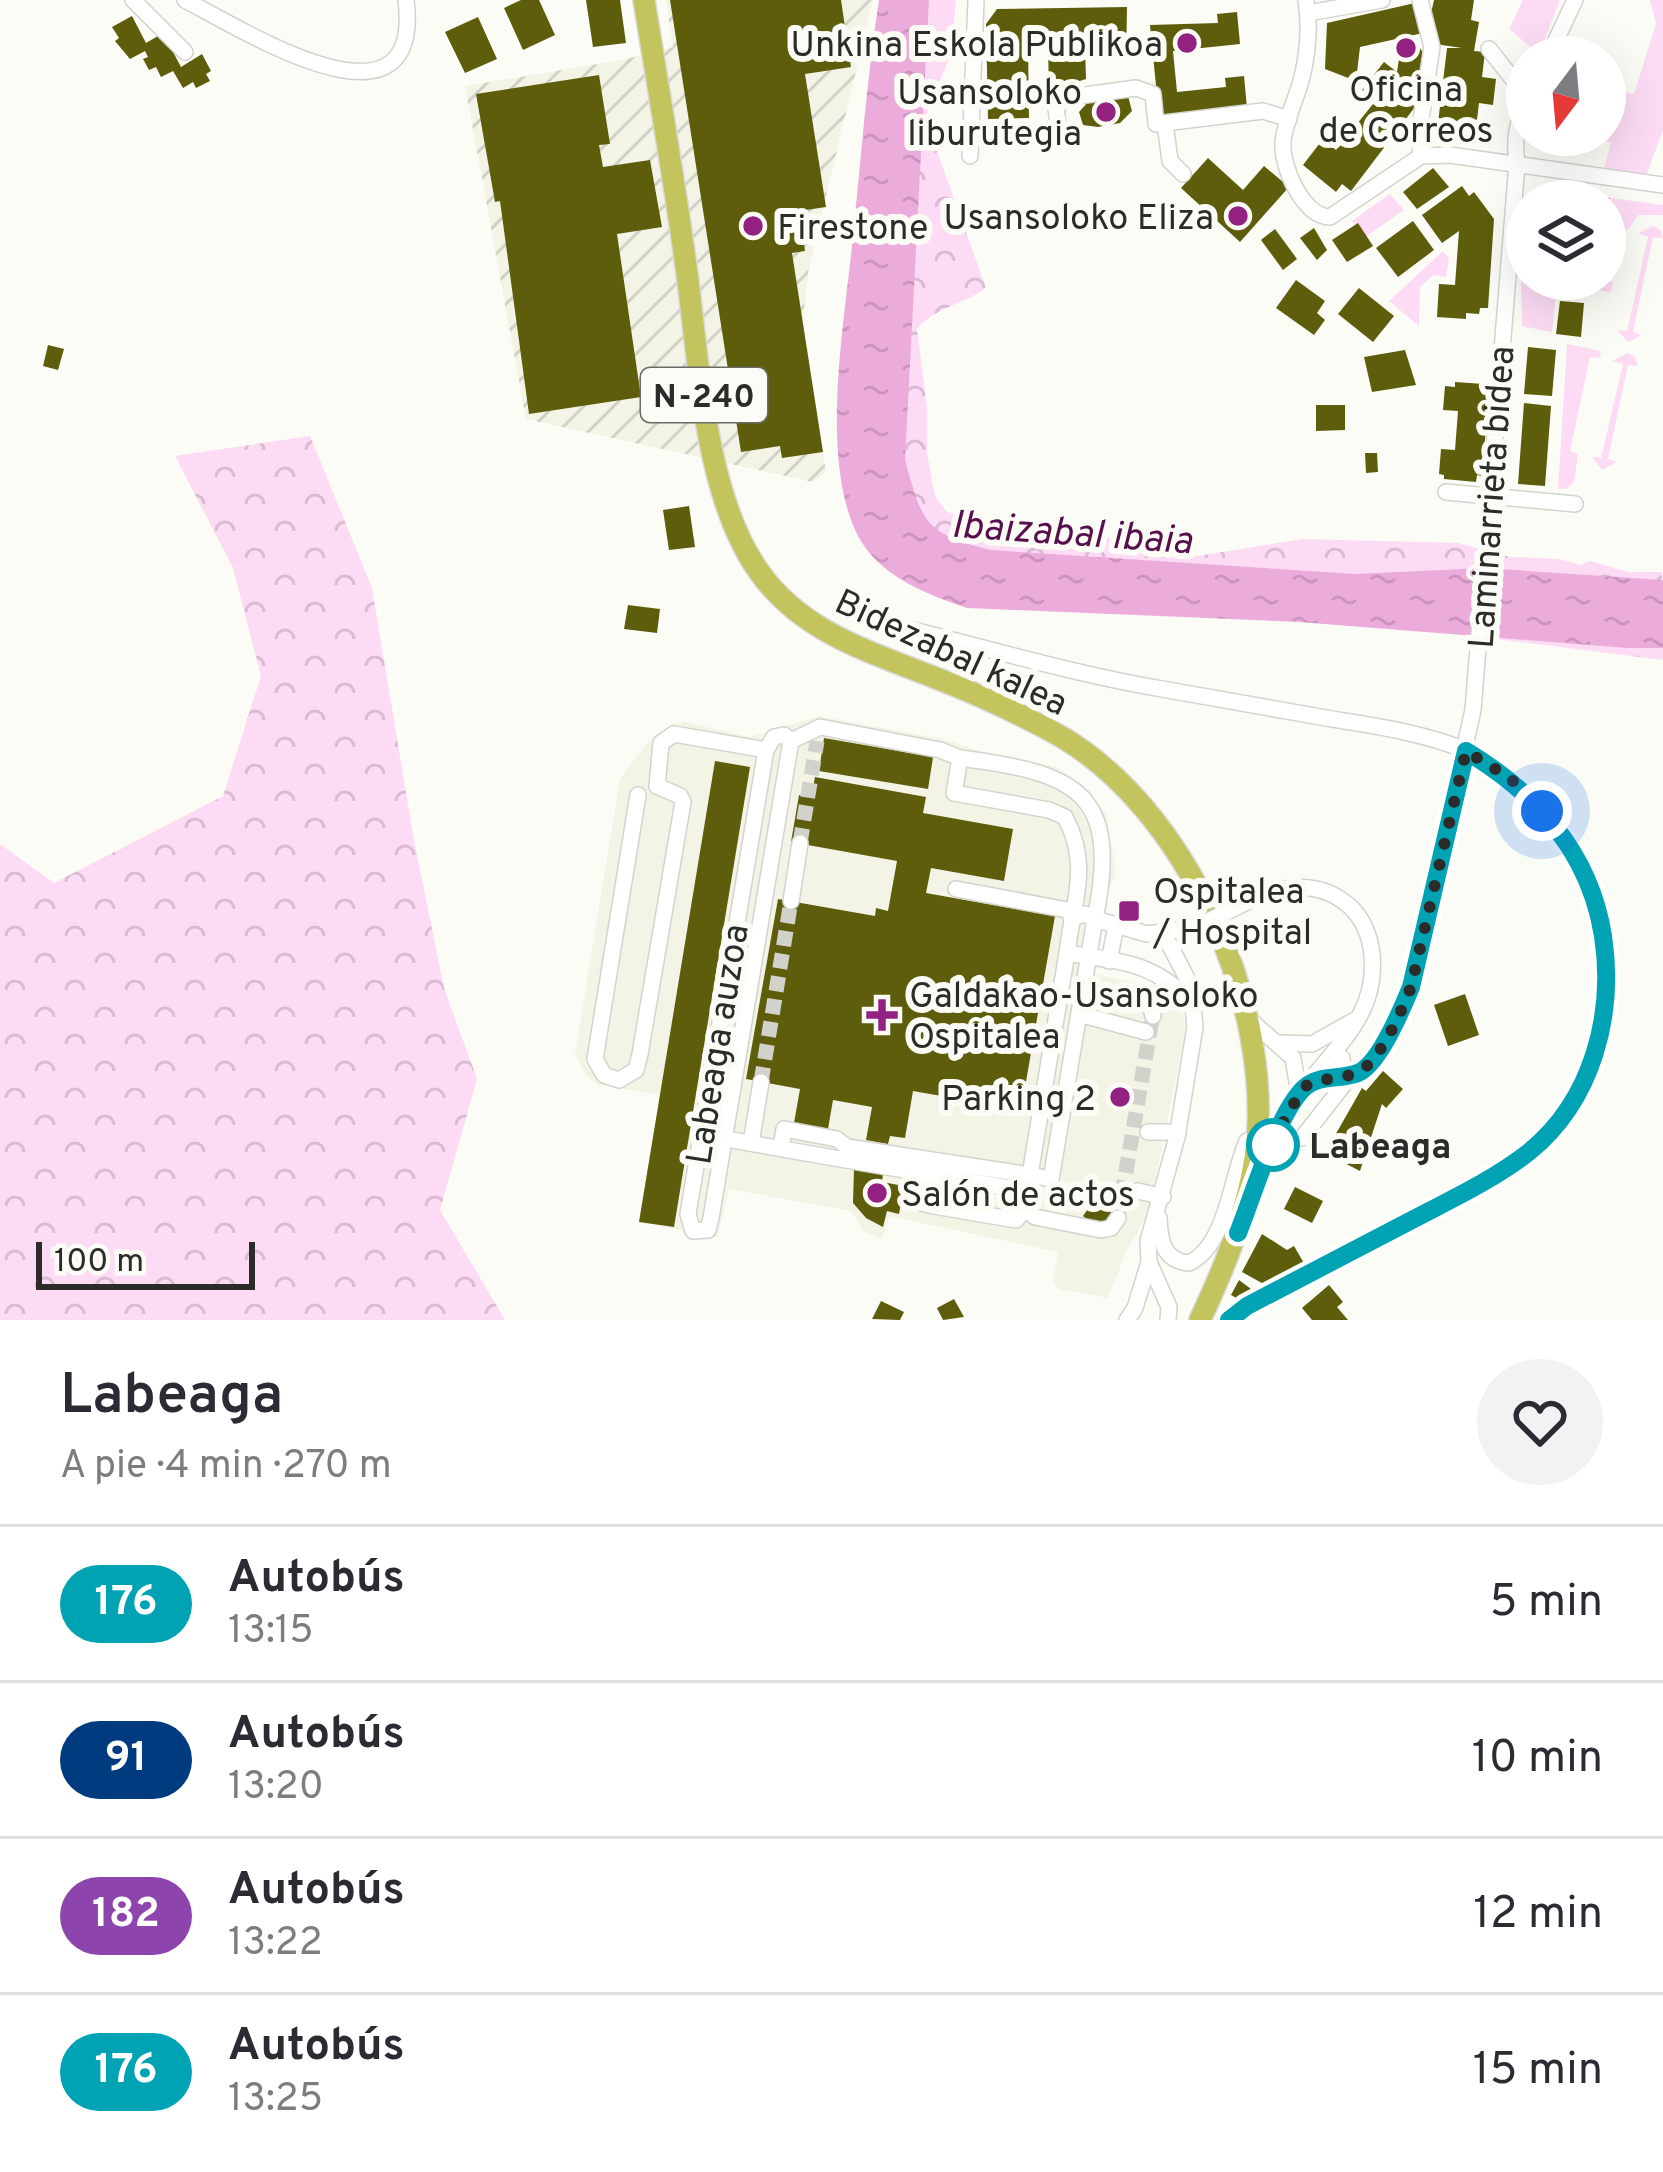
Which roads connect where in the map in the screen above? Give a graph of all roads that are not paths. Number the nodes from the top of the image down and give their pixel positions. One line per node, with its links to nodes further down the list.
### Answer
1 (133, 0): 12 (street)
2 (185, 0): 3 (street)
3 (406, 0)
4 (644, 0): 51 (highway, Bidezabal kalea / N-240)
5 (976, 0): 17 (street)
6 (1382, 0): 9 (street)
7 (1420, 0): 18 (street)
8 (1574, 0): 10 (street)
9 (1307, 6): 14 (street)
10 (1558, 36)
11 (1489, 49): 13 (street)
12 (184, 52)
13 (1506, 72)
14 (1289, 119): 15 (street); 18 (street)
15 (1161, 123): 16 (street); 21 (street)
16 (1003, 137)
17 (970, 156)
18 (1421, 156): 20 (street)
19 (1516, 156): 20 (street, Laminarrieta bidea)
20 (1517, 164): 22 (street); 26 (street, Laminarrieta bidea)
21 (1183, 174)
22 (1663, 184)
23 (656, 382): 24 (street)
24 (657, 409)
25 (1446, 492): 26 (street)
26 (1491, 497): 27 (street); 31 (street, Laminarrieta bidea)
27 (1575, 504)
28 (904, 628): 31 (street, Bidezabal kalea)
29 (790, 741): 30 (street); 32 (street); 63 (street, Labeaga auzoa)
30 (766, 750): 33 (street); 63 (street, Labeaga auzoa)
31 (1466, 751): 54 (street); 77 (street)
32 (960, 758): 37 (street); 38 (street)
33 (638, 795)
34 (800, 843): 36 (street)
35 (956, 889): 37 (street)
36 (790, 901)
37 (1072, 914): 38 (street); 43 (street)
38 (1095, 919): 39 (street); 44 (street)
39 (1116, 926): 41 (street); 45 (street)
40 (1195, 928): 41 (street); 42 (street); 50 (street, bridge)
41 (1153, 934): 42 (street); 46 (street)
42 (1170, 951): 46 (street); 48 (street)
43 (1067, 953): 44 (street); 69 (street)
44 (1088, 956): 45 (street); 47 (street)
45 (1109, 961): 46 (street)
46 (1146, 968): 48 (street)
47 (1083, 990): 49 (street); 49 (street)
48 (1192, 1003): 61 (street)
49 (1078, 1014): 69 (street)
50 (1360, 1016): 53 (street); 55 (street)
51 (1250, 1020): 52 (street); 59 (highway, N-240)
52 (1280, 1043): 53 (street); 58 (street)
53 (1312, 1044): 55 (street)
54 (1374, 1054): 55 (street); 56 (street)
55 (1338, 1057): 56 (street); 58 (street)
56 (1345, 1076): 58 (street); 62 (street)
57 (761, 1082): 65 (street)
58 (1303, 1090): 72 (street)
59 (1256, 1102): 64 (highway, N-240); 72 (highway, N-240)
60 (1148, 1132): 61 (street)
61 (1178, 1132): 70 (street)
62 (1302, 1138)
63 (725, 1139): 65 (street, Labeaga auzoa)
64 (1247, 1141): 70 (street); 75 (highway, N-240)
65 (752, 1143): 66 (street, Labeaga auzoa)
66 (781, 1148): 67 (street, Labeaga auzoa); 69 (street, Labeaga auzoa)
67 (921, 1173): 69 (street, Labeaga auzoa); 69 (street, Labeaga auzoa)
68 (1138, 1191): 70 (street)
69 (1027, 1192): 71 (street, Labeaga auzoa)
70 (1161, 1203): 73 (street)
71 (1118, 1218)
72 (1238, 1233): 76 (highway, N-240)
73 (1150, 1262): 74 (street); 75 (street)
74 (1131, 1314): 75 (street)
75 (1174, 1316)
76 (1200, 1320)
77 (1229, 1320)

